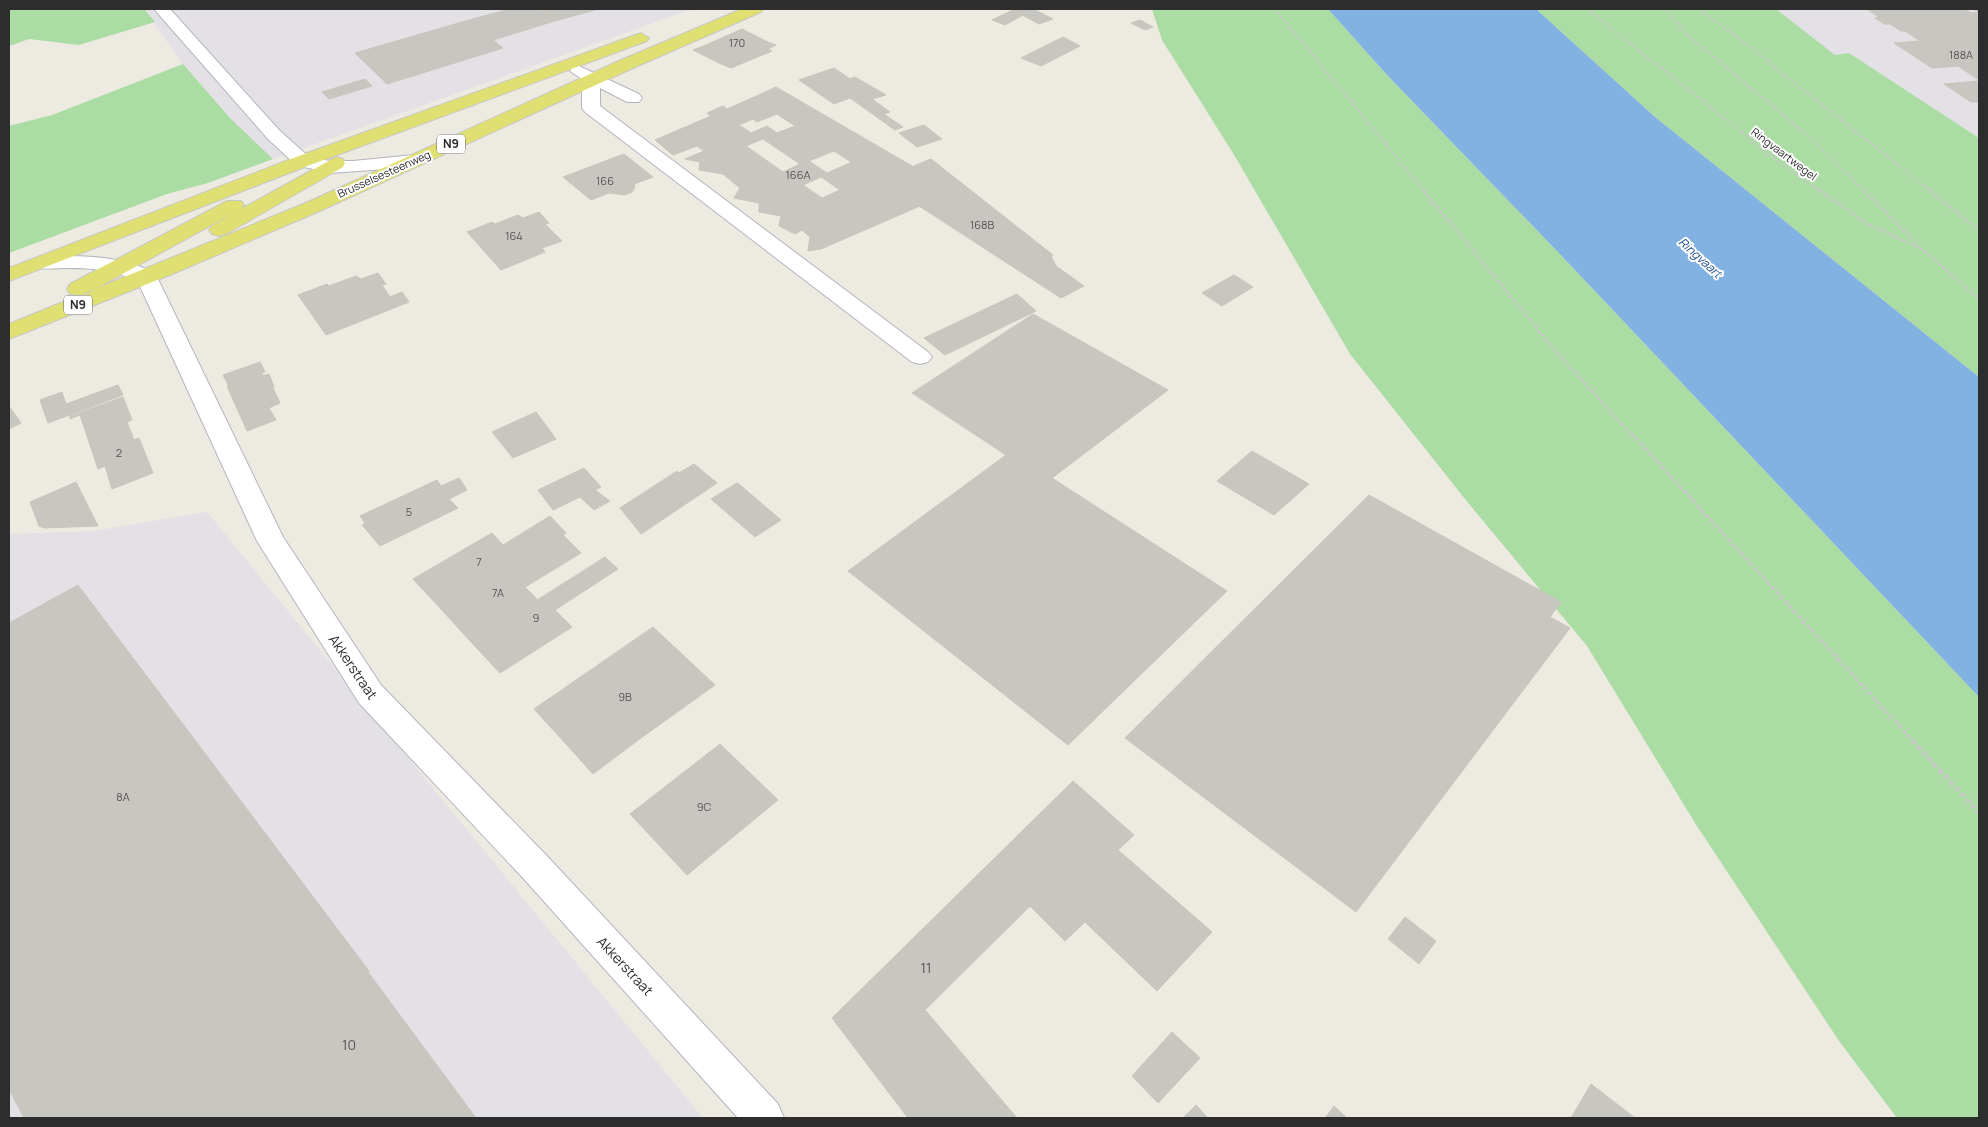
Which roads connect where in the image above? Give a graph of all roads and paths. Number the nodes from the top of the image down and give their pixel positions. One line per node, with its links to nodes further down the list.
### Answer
1 (162, 9): 13 (street)
2 (718, 9): 8 (main road, N9)
3 (755, 9): 9 (main road, Brusselsesteenweg / N9)
4 (1275, 9): 24 (path)
5 (1587, 9): 16 (path, Ringvaartwegel)
6 (1664, 9): 16 (path)
7 (1698, 9): 15 (path)
8 (570, 65): 9 (street); 11 (main road, N9)
9 (591, 79): 10 (street); 12 (main road, Brusselsesteenweg / N9); 23 (street)
10 (633, 98)
11 (450, 109): 13 (main road, N9); 14 (main road)
12 (414, 161): 14 (street); 18 (main road, Brusselsesteenweg / N9)
13 (303, 162): 14 (street); 17 (main road, N9); 18 (main road)
14 (330, 167): 18 (main road)
15 (1979, 230)
16 (1923, 250): 20 (path, Ringvaartwegel)
17 (40, 263): 18 (street); 19 (main road, N9)
18 (134, 272): 21 (main road); 22 (main road, Brusselsesteenweg / N9); 25 (street, Akkerstraat)
19 (9, 275)
20 (1979, 299)
21 (9, 321)
22 (9, 332)
23 (920, 357)
24 (1979, 813)
25 (764, 1118)

